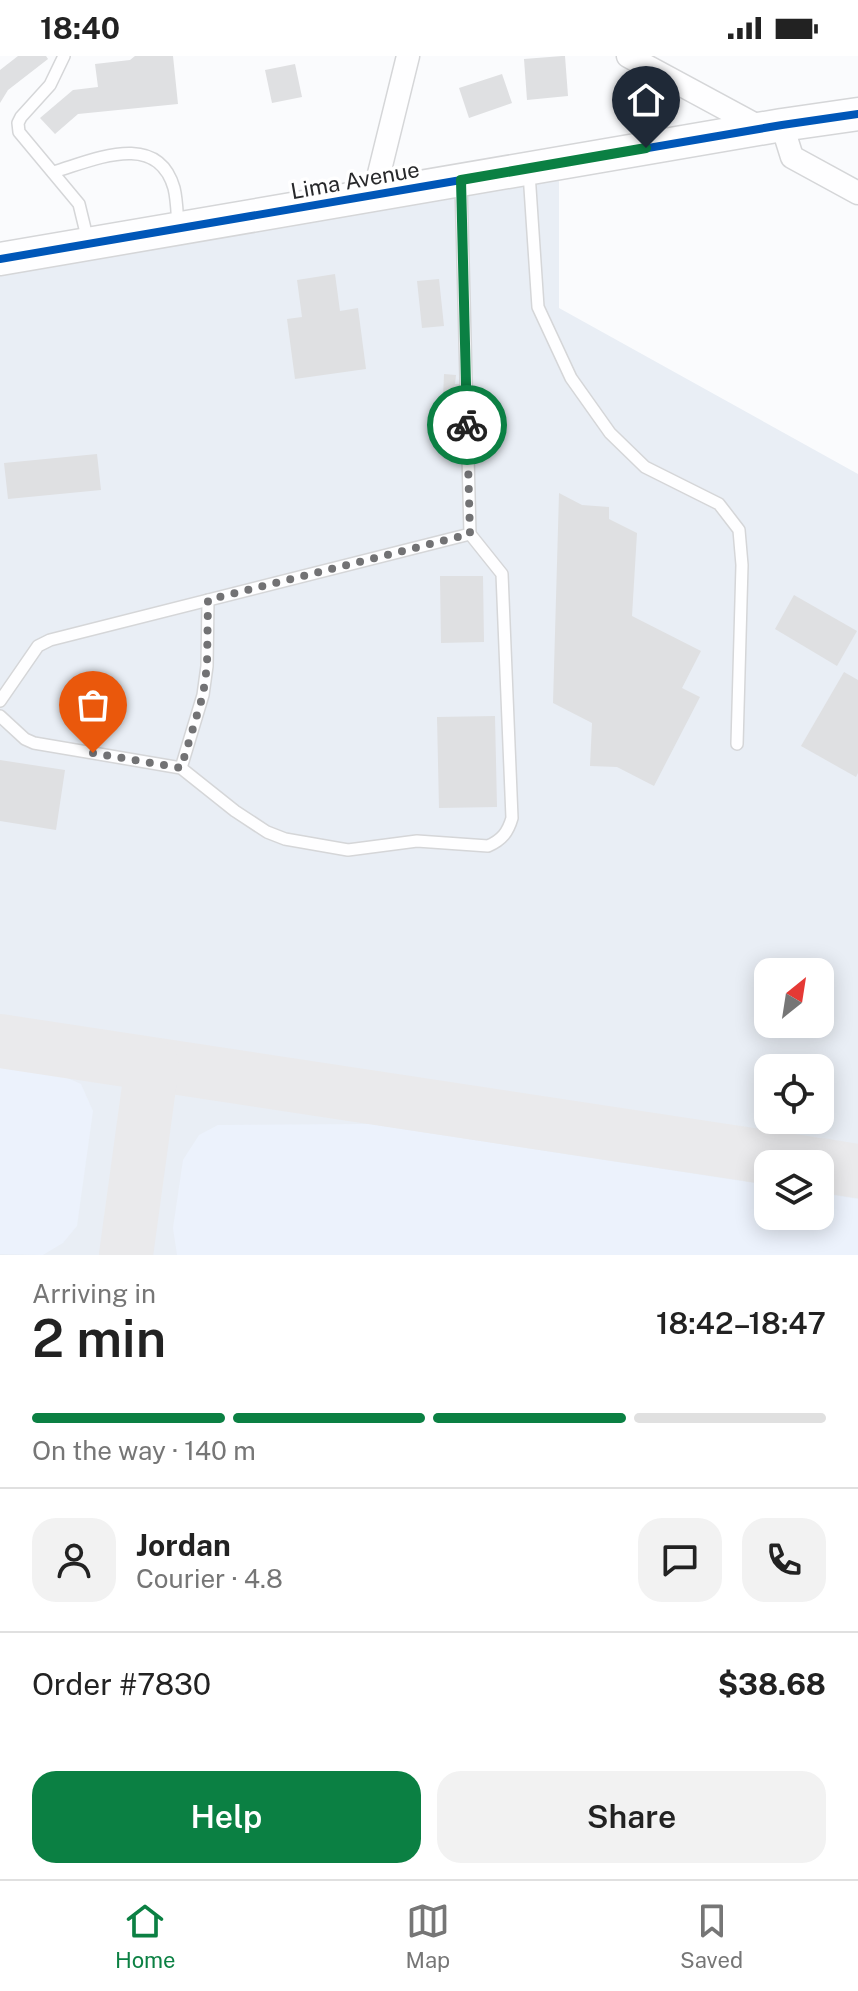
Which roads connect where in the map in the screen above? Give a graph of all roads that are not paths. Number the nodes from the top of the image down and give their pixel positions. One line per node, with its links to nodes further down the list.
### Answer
1 (64, 56): 7 (lane)
2 (408, 56): 10 (street)
3 (628, 56): 5 (street)
4 (858, 114): 5 (street, Lima Avenue)
5 (772, 127): 6 (street, Lima Avenue); 9 (street)
6 (528, 168): 8 (street, Lima Avenue); 18 (lane)
7 (53, 172): 11 (lane); 12 (lane)
8 (461, 180): 10 (street, Lima Avenue); 14 (lane)
9 (858, 193)
10 (374, 194): 11 (street, Lima Avenue)
11 (178, 228): 12 (street, Lima Avenue)
12 (88, 244): 13 (street, Lima Avenue)
13 (0, 259)
14 (470, 534): 15 (lane); 19 (lane)
15 (208, 600): 16 (lane); 19 (lane)
16 (0, 701)
17 (0, 716): 19 (lane)
18 (737, 744)
19 (181, 768)

